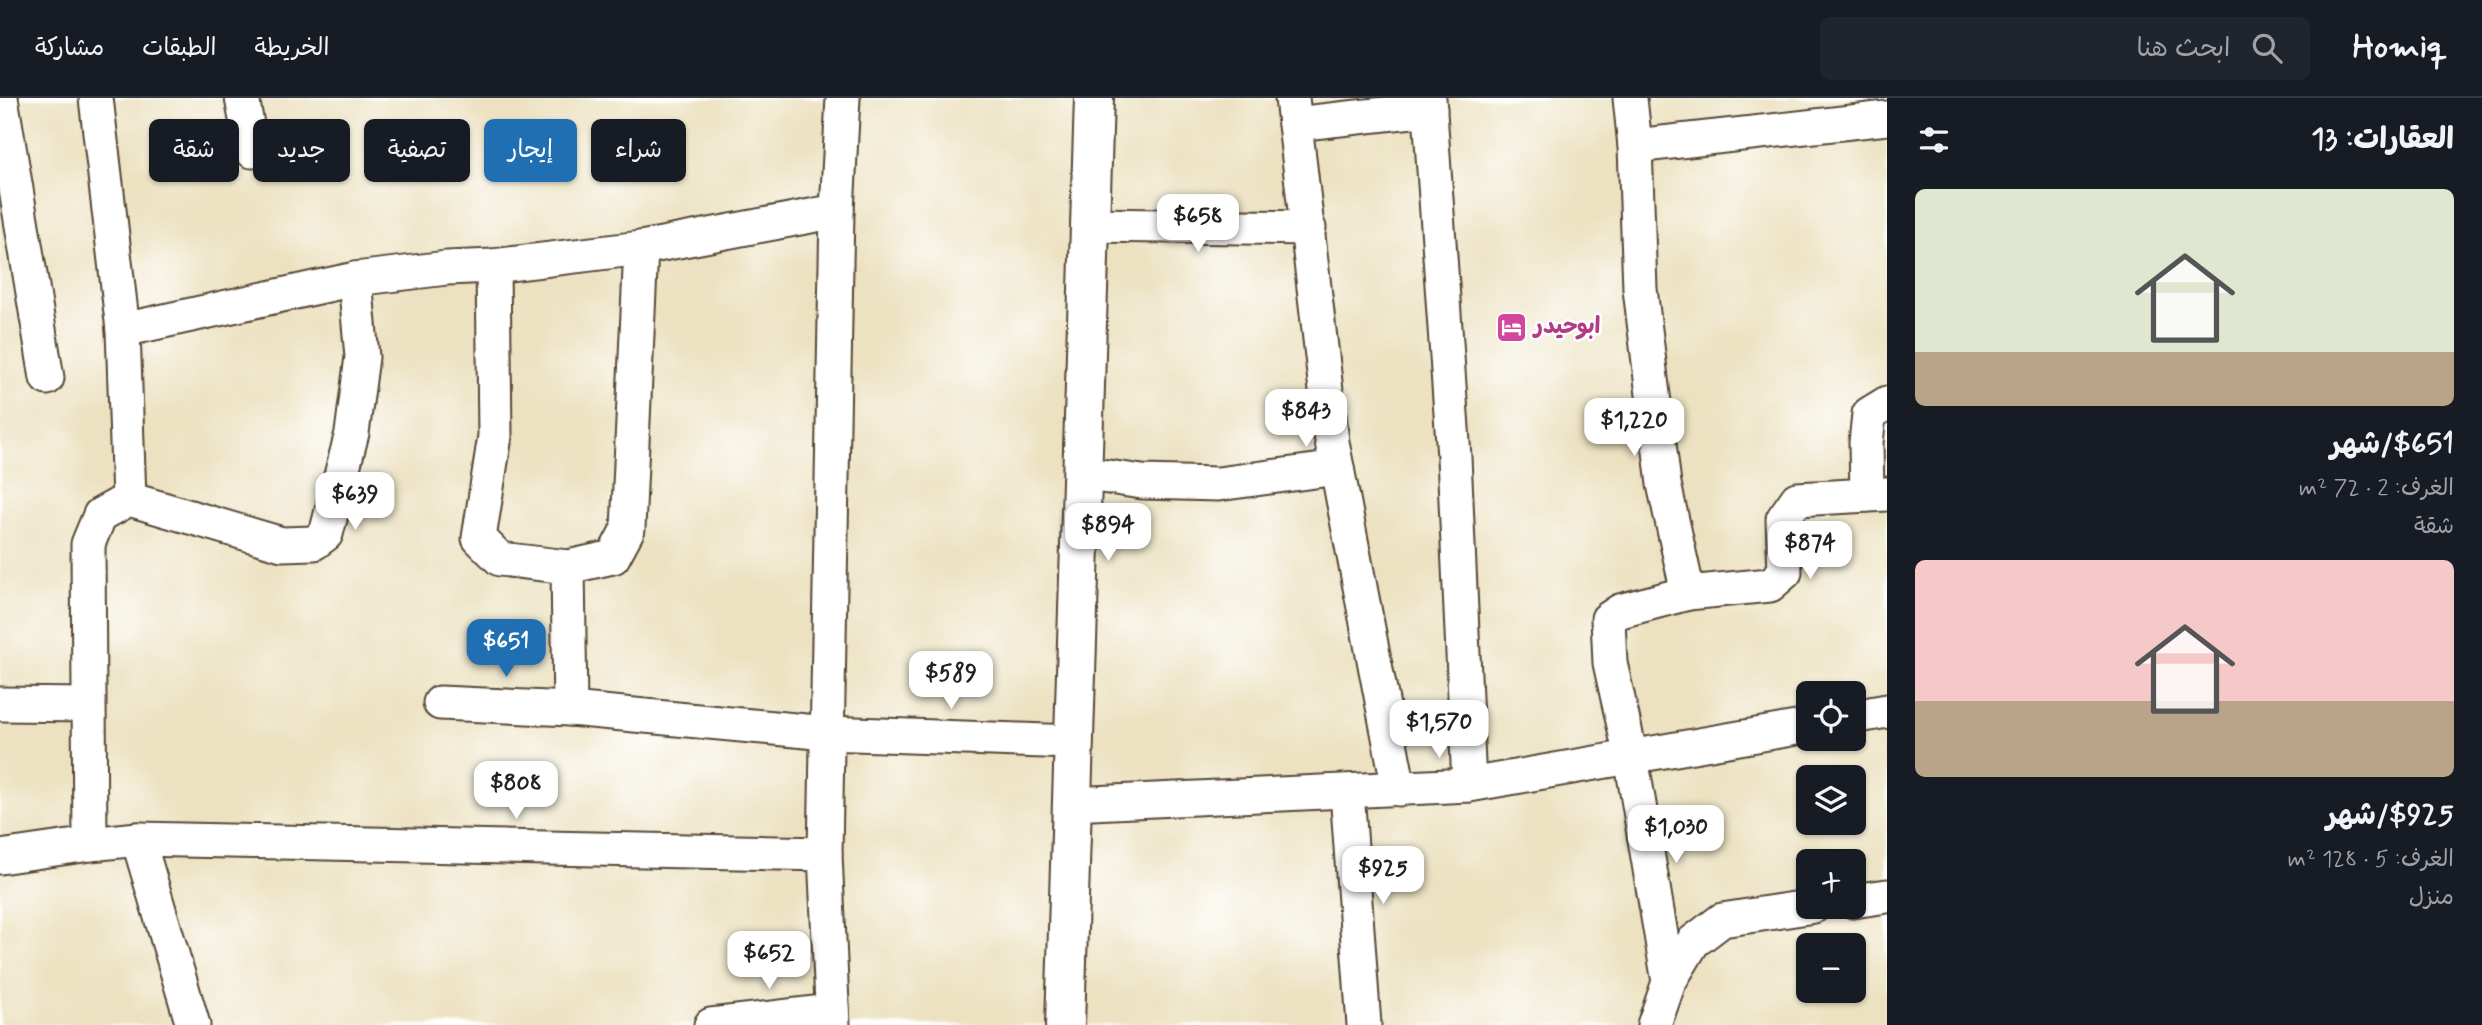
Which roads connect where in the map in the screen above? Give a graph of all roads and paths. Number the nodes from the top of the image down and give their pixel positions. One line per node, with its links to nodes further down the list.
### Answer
1 (1, 98): 19 (street)
2 (96, 98): 18 (street)
3 (242, 98): 11 (street)
4 (843, 98): 12 (street)
5 (1094, 98): 13 (street)
6 (1630, 98): 10 (street)
7 (1430, 104): 8 (street); 37 (street)
8 (1294, 111): 14 (street)
9 (1887, 118): 10 (street)
10 (1635, 146): 26 (street)
11 (251, 151)
12 (837, 211): 15 (street); 34 (street)
13 (1088, 225): 14 (street); 22 (street)
14 (1309, 228): 21 (street)
15 (642, 248): 16 (street); 25 (street)
16 (492, 266): 17 (street); 25 (street)
17 (355, 279): 18 (street); 24 (street)
18 (123, 330): 24 (street)
19 (47, 377)
20 (1887, 403): 23 (street)
21 (1337, 468): 22 (street); 38 (street)
22 (1081, 473): 35 (street)
23 (1877, 495): 26 (street)
24 (129, 499): 29 (street)
25 (568, 567): 30 (street)
26 (1688, 593): 36 (street)
27 (0, 704): 29 (street)
28 (440, 704): 30 (street)
29 (88, 705): 42 (street)
30 (570, 709): 34 (street)
31 (1887, 711): 32 (street)
32 (1866, 715)
33 (1796, 728): 36 (street)
34 (827, 733): 35 (street); 43 (street)
35 (1073, 742): 40 (street)
36 (1630, 757): 37 (street); 48 (street)
37 (1469, 785): 38 (street)
38 (1399, 789): 39 (street)
39 (1347, 792): 40 (street); 53 (street)
40 (1071, 804): 52 (street)
41 (138, 839): 42 (street); 43 (street); 50 (street)
42 (90, 844): 44 (street)
43 (825, 854): 49 (street)
44 (0, 857)
45 (1887, 896): 46 (street)
46 (1866, 899)
47 (1796, 909): 48 (street)
48 (1669, 982): 54 (street)
49 (833, 1018): 51 (street)
50 (187, 1024)
51 (711, 1025)
52 (1065, 1025)
53 (1364, 1025)
54 (1654, 1025)

